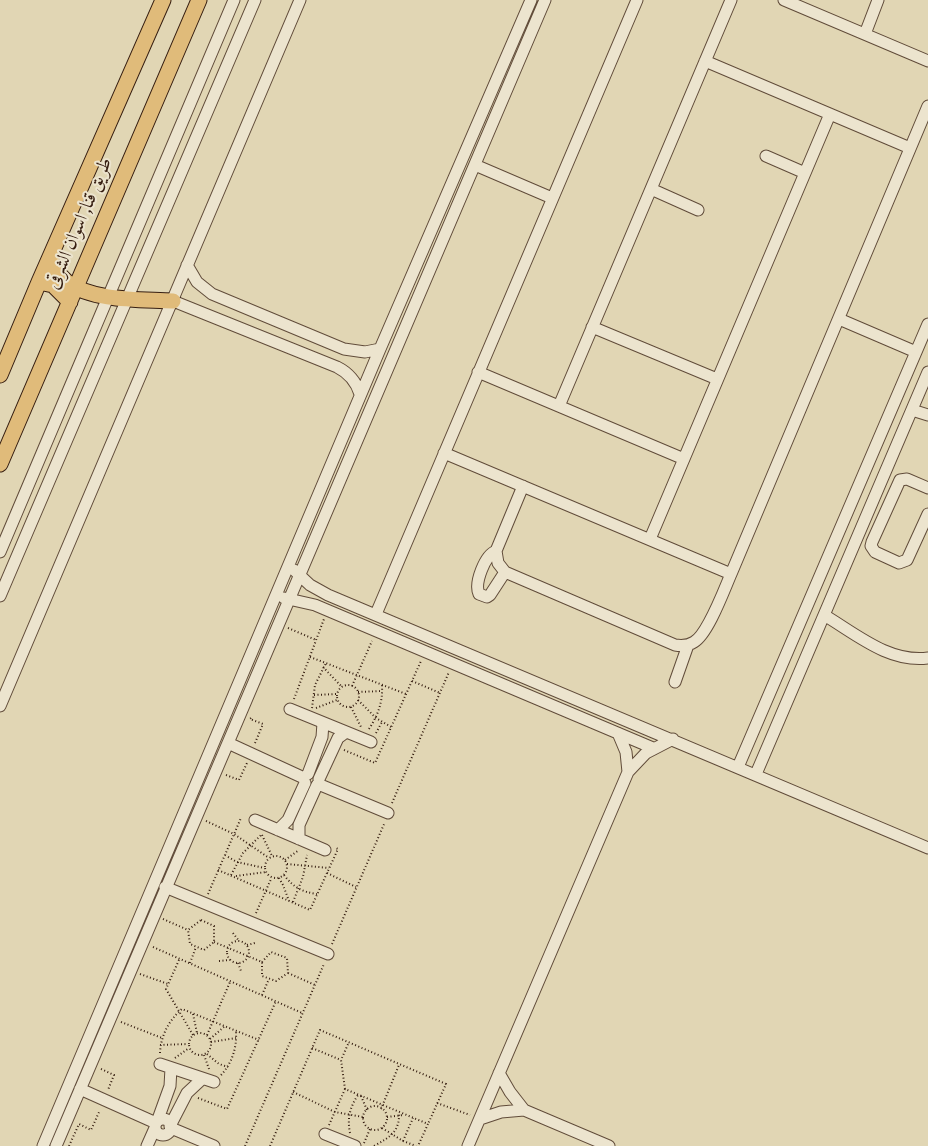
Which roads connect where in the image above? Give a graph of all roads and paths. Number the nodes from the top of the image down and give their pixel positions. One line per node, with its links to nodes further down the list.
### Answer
1 (163, 0): 24 (main road, طريق قنا, اسوان الشرقى)
2 (199, 0): 27 (main road, طريق قنا, اسوان الشرقى)
3 (234, 0): 28 (street)
4 (255, 0): 29 (street)
5 (300, 0): 25 (street)
6 (531, 0): 35 (street)
7 (545, 0): 19 (street)
8 (637, 0): 22 (street)
9 (731, 0): 13 (street)
10 (784, 0): 12 (street)
11 (878, 0): 12 (street)
12 (865, 34): 14 (street)
13 (705, 61): 16 (street); 21 (street)
14 (928, 61)
15 (928, 106): 17 (street)
16 (830, 114): 17 (street); 20 (street)
17 (910, 148): 32 (street)
18 (766, 156): 20 (street)
19 (475, 165): 22 (street); 59 (street)
20 (805, 173): 40 (street)
21 (651, 189): 23 (street); 34 (street)
22 (552, 198): 37 (street)
23 (698, 210)
24 (50, 257): 26 (main road, طريق قنا, اسوان الشرقى); 27 (main road)
25 (187, 265): 30 (street); 35 (street)
26 (39, 282): 31 (main road); 39 (main road, طريق قنا, اسوان الشرقى)
27 (76, 288): 28 (main road); 31 (main road, طريق قنا, اسوان الشرقى)
28 (109, 296): 29 (main road); 55 (street)
29 (127, 298): 30 (main road); 60 (street)
30 (173, 301): 41 (street); 87 (street)
31 (70, 302): 47 (main road, طريق قنا, اسوان الشرقى)
32 (839, 319): 36 (street); 58 (street)
33 (928, 324): 36 (street)
34 (592, 327): 40 (street); 42 (street)
35 (380, 349): 41 (street)
36 (916, 352): 99 (street)
37 (478, 372): 42 (street); 45 (street)
38 (928, 372): 43 (street)
39 (0, 375)
40 (717, 379): 46 (street)
41 (360, 394): 56 (street)
42 (559, 406): 46 (street)
43 (912, 410): 44 (street); 50 (street)
44 (928, 415)
45 (444, 453): 48 (street); 64 (street)
46 (684, 458): 53 (street)
47 (0, 464)
48 (523, 486): 53 (street); 54 (street)
49 (928, 488): 51 (street)
50 (870, 507): 51 (street); 65 (street)
51 (885, 513): 52 (street)
52 (928, 514)
53 (650, 539): 58 (street)
54 (496, 551): 57 (street); 57 (street)
55 (0, 552)
56 (290, 563): 59 (street); 61 (street)
57 (505, 572): 67 (street)
58 (731, 574): 67 (street)
59 (299, 576): 62 (street); 64 (street)
60 (0, 596)
61 (274, 598): 62 (street); 223 (street)
62 (289, 599): 63 (street); 96 (street)
63 (327, 610): 66 (street); 68 (path)
64 (376, 614): 95 (street)
65 (824, 615): 69 (street); 101 (street)
66 (376, 632): 71 (street); 73 (path)
67 (688, 645): 75 (street)
68 (310, 657): 70 (path); 89 (path)
69 (928, 658)
70 (326, 663): 72 (path); 73 (path)
71 (452, 663): 81 (path); 94 (street)
72 (323, 667): 78 (path); 84 (path)
73 (357, 675): 76 (path); 77 (path)
74 (412, 681): 81 (path)
75 (675, 682)
76 (382, 685): 79 (path); 83 (path)
77 (352, 686): 78 (path); 80 (path)
78 (342, 687): 82 (path)
79 (382, 691): 80 (path); 90 (path)
80 (358, 692): 86 (path)
81 (440, 693): 103 (path)
82 (337, 694): 84 (path); 85 (path)
83 (406, 694)
84 (313, 695): 85 (path)
85 (337, 700): 88 (path)
86 (358, 700): 88 (path); 90 (path)
87 (0, 706)
88 (352, 707): 90 (path)
89 (290, 709): 91 (street)
90 (376, 718): 92 (path)
91 (323, 723): 93 (street); 102 (street)
92 (391, 727)
93 (346, 732): 97 (street); 102 (street)
94 (618, 733): 98 (street); 100 (street)
95 (672, 739): 98 (street); 99 (street)
96 (228, 742): 102 (street); 130 (street)
97 (371, 742)
98 (654, 748): 100 (street)
99 (738, 767): 101 (street)
100 (628, 772): 191 (street)
101 (756, 774): 113 (street)
102 (312, 781): 103 (street); 107 (street); 110 (street)
103 (388, 813): 131 (path)
104 (241, 818): 108 (path)
105 (204, 820): 108 (path)
106 (255, 820): 107 (street)
107 (276, 829): 109 (path); 110 (street)
108 (234, 834): 111 (path); 114 (path)
109 (262, 834): 111 (path); 115 (path)
110 (303, 840): 112 (street); 119 (path)
111 (249, 845): 116 (path); 117 (path)
112 (329, 848): 121 (path)
113 (928, 848)
114 (225, 854): 117 (path); 122 (path)
115 (272, 856): 116 (path); 118 (path)
116 (269, 858): 120 (path)
117 (237, 862): 120 (path); 125 (path)
118 (287, 864): 119 (path); 126 (path)
119 (306, 865): 121 (path); 132 (path)
120 (264, 868): 123 (path)
121 (329, 868): 124 (path)
122 (218, 870): 125 (path); 137 (path)
123 (266, 872): 127 (path); 128 (path)
124 (327, 873): 131 (path); 134 (path)
125 (230, 875): 127 (path)
126 (284, 875): 129 (path); 132 (path)
127 (234, 877): 133 (path)
128 (272, 878): 129 (path); 133 (path)
129 (279, 878): 135 (path)
130 (165, 887): 137 (street); 138 (street)
131 (356, 887): 149 (path)
132 (299, 890): 134 (path); 136 (path)
133 (266, 891): 135 (path); 139 (path)
134 (317, 894): 136 (path)
135 (289, 900): 136 (path)
136 (293, 902)
137 (204, 903): 139 (street)
138 (154, 915): 140 (path); 143 (street)
139 (252, 922): 149 (street)
140 (188, 930): 144 (path); 147 (path)
141 (233, 933): 142 (path)
142 (239, 941): 146 (path); 148 (path)
143 (142, 942): 151 (path); 193 (street)
144 (214, 942): 147 (path); 148 (path)
145 (255, 943): 146 (path)
146 (246, 944): 150 (path)
147 (196, 947): 156 (path)
148 (228, 948): 150 (path); 152 (path)
149 (328, 954): 163 (path)
150 (248, 957): 154 (path); 155 (path)
151 (180, 959): 156 (path); 162 (path)
152 (230, 960): 153 (path); 155 (path)
153 (220, 961)
154 (262, 962): 158 (path); 159 (path)
155 (238, 963): 157 (path)
156 (190, 964): 160 (path)
157 (241, 971)
158 (288, 973): 159 (path); 163 (path)
159 (269, 980): 164 (path)
160 (230, 981): 164 (path); 169 (path)
161 (137, 982): 162 (path)
162 (168, 984): 166 (path)
163 (315, 985): 167 (path)
164 (262, 995): 165 (path)
165 (276, 1001): 167 (path); 178 (path)
166 (178, 1013): 168 (path); 174 (path); 176 (path)
167 (302, 1013): 229 (path)
168 (193, 1014): 169 (path); 173 (path)
169 (212, 1021): 171 (path); 175 (path)
170 (121, 1022): 176 (path)
171 (225, 1026): 172 (path); 179 (path)
172 (236, 1031): 177 (path); 178 (path)
173 (197, 1033): 174 (path); 175 (path)
174 (192, 1035): 181 (path)
175 (206, 1035): 179 (path)
176 (162, 1038): 182 (path)
177 (236, 1038): 179 (path); 189 (path)
178 (259, 1040): 197 (path)
179 (211, 1041): 185 (path)
180 (349, 1042): 184 (path); 186 (path); 187 (path)
181 (188, 1044): 182 (path); 183 (path)
182 (160, 1045): 188 (path)
183 (189, 1048): 185 (path); 188 (path)
184 (312, 1048): 186 (path); 195 (path)
185 (206, 1053): 189 (path)
186 (341, 1060): 194 (path)
187 (400, 1064): 199 (path); 200 (path)
188 (165, 1066): 192 (street); 213 (street)
189 (228, 1068): 192 (path)
190 (101, 1069): 198 (path)
191 (499, 1073): 203 (street); 212 (street)
192 (208, 1080): 216 (street)
193 (80, 1089): 198 (street); 224 (street)
194 (345, 1090): 196 (path); 204 (path)
195 (293, 1092): 204 (path); 230 (path)
196 (359, 1095): 200 (path); 202 (path); 207 (path)
197 (195, 1096)
198 (104, 1100): 213 (street); 225 (path)
199 (437, 1103): 212 (path); 214 (path)
200 (383, 1105): 201 (path); 205 (path)
201 (381, 1109): 202 (path); 209 (path)
202 (367, 1110): 210 (path)
203 (524, 1110): 212 (street); 235 (street)
204 (335, 1112): 207 (path); 218 (path)
205 (399, 1112): 206 (path); 208 (path)
206 (406, 1115): 208 (path); 211 (path)
207 (349, 1116): 210 (path); 221 (path)
208 (399, 1116): 209 (path); 219 (path)
209 (386, 1117): 215 (path)
210 (363, 1118): 217 (path)
211 (412, 1118): 214 (path); 220 (path)
212 (480, 1119): 234 (street)
213 (156, 1124): 216 (street); 226 (street)
214 (428, 1124): 233 (path)
215 (382, 1128): 217 (path); 219 (path)
216 (169, 1129): 227 (street); 228 (street)
217 (370, 1129): 231 (path)
218 (325, 1134): 221 (street)
219 (392, 1135): 220 (path); 232 (path)
220 (403, 1141): 222 (path)
221 (351, 1145)
222 (408, 1145): 233 (path)
223 (43, 1146)
224 (56, 1146)
225 (69, 1146)
226 (147, 1146)
227 (162, 1146)
228 (214, 1146)
229 (245, 1146)
230 (270, 1146)
231 (363, 1146)
232 (374, 1146)
233 (417, 1146)
234 (468, 1146)
235 (609, 1146)

